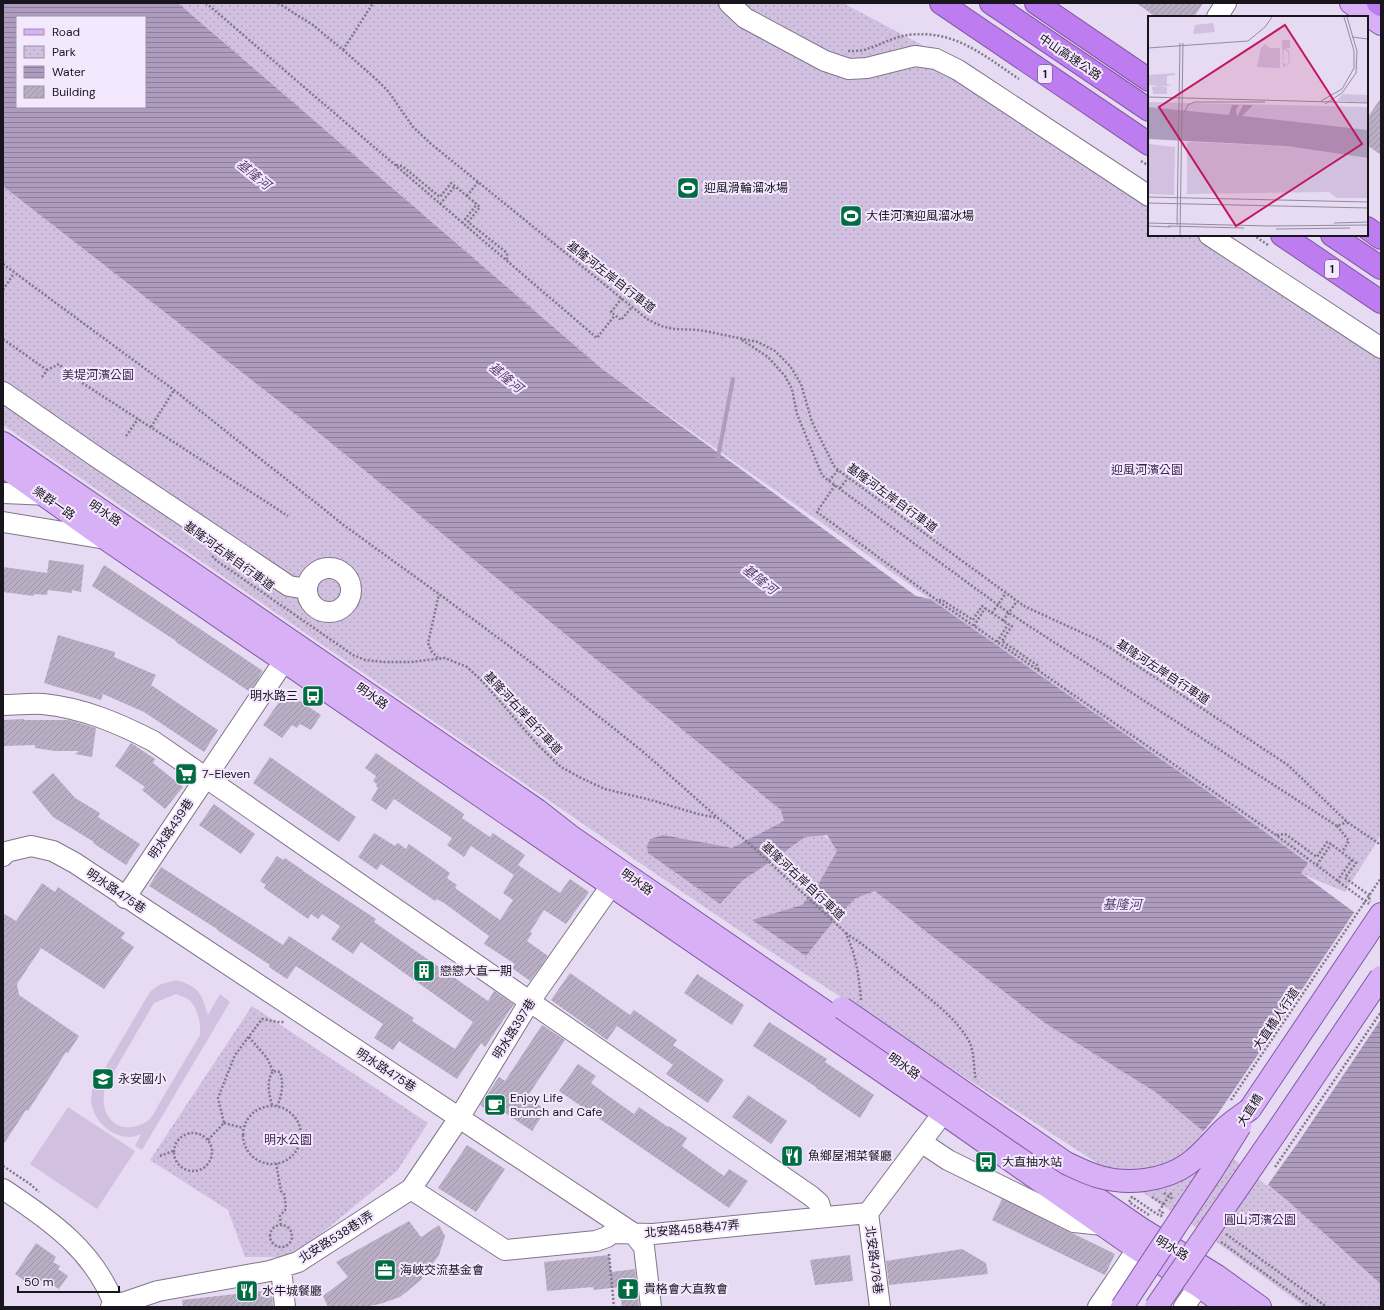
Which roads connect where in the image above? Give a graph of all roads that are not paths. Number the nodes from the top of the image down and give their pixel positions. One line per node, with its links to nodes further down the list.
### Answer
1 (728, 3): 18 (street)
2 (941, 3): 17 (highway, 1)
3 (991, 3): 16 (highway, 中山高速公路 / 1)
4 (1036, 3): 15 (highway)
5 (1226, 3): 10 (street)
6 (1335, 3): 11 (main road)
7 (1351, 3): 12 (main road)
8 (1378, 3): 9 (highway)
9 (1381, 5)
10 (1218, 16)
11 (1354, 16)
12 (1381, 24)
13 (1368, 26): 14 (main road)
14 (1381, 34)
15 (1148, 79)
16 (1148, 109)
17 (1148, 143)
18 (1148, 195)
19 (1368, 229): 23 (highway)
20 (1211, 236): 26 (street)
21 (1283, 236): 25 (highway, 1)
22 (1333, 236): 24 (highway, 1)
23 (1381, 238)
24 (1381, 268)
25 (1381, 302)
26 (1381, 348)
27 (3, 392): 35 (street)
28 (3, 443): 32 (main road, 樂群一路)
29 (3, 466): 31 (main road, 樂群一路)
30 (3, 494): 31 (street, 明水路)
31 (42, 494): 32 (street, 明水路); 34 (main road, 樂群一路)
32 (86, 500): 39 (main road, 明水路)
33 (3, 522): 34 (street, 明水路)
34 (106, 539): 36 (main road, 明水路)
35 (307, 589)
36 (284, 661): 38 (street, 明水路439巷); 41 (main road, 明水路)
37 (3, 705): 38 (street)
38 (206, 777): 42 (street, 明水路439巷); 45 (street)
39 (537, 810): 41 (main road, 明水路); 46 (main road, bridge)
40 (3, 856): 42 (street, 明水路475巷)
41 (616, 879): 45 (street, 明水路397巷); 47 (main road, 明水路); 56 (main road, 明水路)
42 (125, 898): 48 (street, 明水路475巷)
43 (1381, 914): 46 (main road, 大直橋)
44 (1381, 977): 65 (main road, bridge)
45 (530, 1001): 48 (street, 明水路397巷); 53 (street)
46 (1240, 1106): 64 (main road, 大直橋, bridge)
47 (943, 1113): 49 (street); 54 (main road, 明水路)
48 (459, 1118): 51 (street, 明水路397巷); 55 (street, 明水路475巷)
49 (921, 1142): 52 (street); 54 (street)
50 (3, 1189): 59 (street)
51 (411, 1189): 55 (street, 北安路458巷47弄); 57 (street, 北安路538巷1弄)
52 (868, 1213): 53 (street, 北安路458巷47弄); 62 (street, 北安路476巷)
53 (823, 1217): 55 (street, 北安路458巷47弄)
54 (1103, 1225): 56 (main road, 明水路)
55 (633, 1233): 61 (street, 明水路475巷)
56 (1145, 1233): 58 (main road, 明水路); 63 (street)
57 (281, 1268): 59 (street, 北安路538巷1弄); 60 (street)
58 (1204, 1278): 66 (street); 67 (main road, 明水路); 68 (main road, 明水路)
59 (114, 1307)
60 (285, 1307)
61 (651, 1307)
62 (880, 1307)
63 (1098, 1307)
64 (1122, 1307)
65 (1156, 1307)
66 (1184, 1307)
67 (1228, 1307)
68 (1260, 1307)

